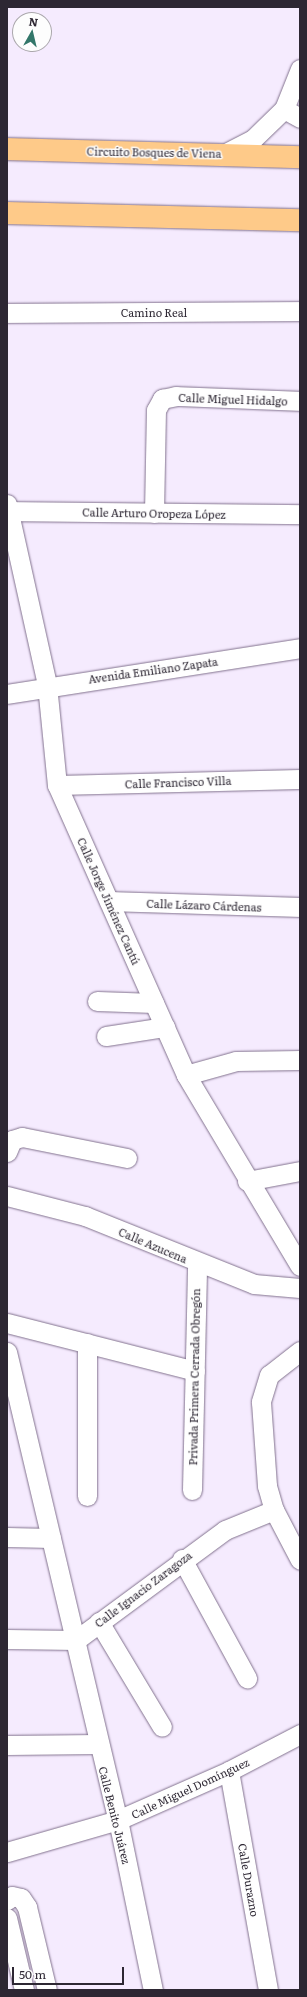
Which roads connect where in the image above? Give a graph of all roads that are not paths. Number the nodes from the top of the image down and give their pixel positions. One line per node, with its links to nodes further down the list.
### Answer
1 (300, 69): 2 (street)
2 (284, 109): 3 (street); 5 (street)
3 (300, 118)
4 (7, 149): 5 (main road, Circuito Bosques de Viena)
5 (226, 153): 6 (main road, Circuito Bosques de Viena)
6 (300, 157)
7 (7, 213): 8 (main road)
8 (300, 220)
9 (300, 311): 10 (street, Camino Real)
10 (7, 313)
11 (300, 401): 13 (street, Calle Miguel Hidalgo)
12 (8, 508): 13 (street, Calle Arturo Oropeza López); 16 (street, Calle Jorge Jiménez Cantú)
13 (154, 514): 14 (street, Calle Arturo Oropeza López)
14 (300, 514)
15 (300, 648): 16 (street, Avenida Emiliano Zapata)
16 (47, 685): 17 (street, Avenida Emiliano Zapata); 19 (street, Calle Jorge Jiménez Cantú)
17 (7, 694)
18 (300, 779): 19 (street, Calle Francisco Villa)
19 (57, 785): 20 (street, Calle Jorge Jiménez Cantú)
20 (109, 901): 21 (street, Calle Lázaro Cárdenas); 23 (street, Calle Jorge Jiménez Cantú)
21 (300, 907)
22 (97, 1001): 23 (street)
23 (154, 1003): 24 (street, Calle Jorge Jiménez Cantú)
24 (165, 1027): 25 (street); 27 (street, Calle Jorge Jiménez Cantú)
25 (106, 1036)
26 (300, 1060): 27 (street)
27 (186, 1075): 31 (street, Calle Jorge Jiménez Cantú)
28 (7, 1152): 29 (street)
29 (126, 1158)
30 (300, 1171): 31 (street)
31 (247, 1181): 34 (street, Calle Jorge Jiménez Cantú)
32 (7, 1196): 33 (street, Calle Azucena)
33 (197, 1263): 35 (street, Calle Azucena); 40 (street, Privada Primera Cerrada Obregón)
34 (300, 1266)
35 (300, 1288)
36 (7, 1324): 37 (street)
37 (87, 1343): 40 (street); 42 (street)
38 (300, 1351): 43 (street)
39 (7, 1352): 45 (street, Calle Benito Juárez)
40 (195, 1371): 41 (street, Privada Primera Cerrada Obregón)
41 (192, 1490)
42 (87, 1496)
43 (274, 1510): 46 (street, Calle Ignacio Zaragoza); 47 (street)
44 (7, 1537): 45 (street)
45 (51, 1538): 50 (street, Calle Benito Juárez)
46 (182, 1559): 48 (street, Calle Ignacio Zaragoza); 51 (street)
47 (300, 1560)
48 (99, 1622): 50 (street, Calle Ignacio Zaragoza); 52 (street)
49 (7, 1639): 50 (street)
50 (76, 1640): 54 (street, Calle Benito Juárez)
51 (247, 1678)
52 (162, 1727)
53 (300, 1734): 56 (street, Calle Miguel Domínguez)
54 (98, 1744): 55 (street); 57 (street, Calle Benito Juárez)
55 (7, 1745)
56 (229, 1771): 57 (street, Calle Miguel Domínguez); 64 (street, Calle Durazno)
57 (118, 1820): 58 (street, Calle Miguel Domínguez); 63 (street, Calle Benito Juárez)
58 (7, 1852)
59 (7, 1900): 62 (street)
60 (7, 1918): 61 (street)
61 (24, 1990)
62 (47, 1990)
63 (153, 1990)
64 (268, 1990)

